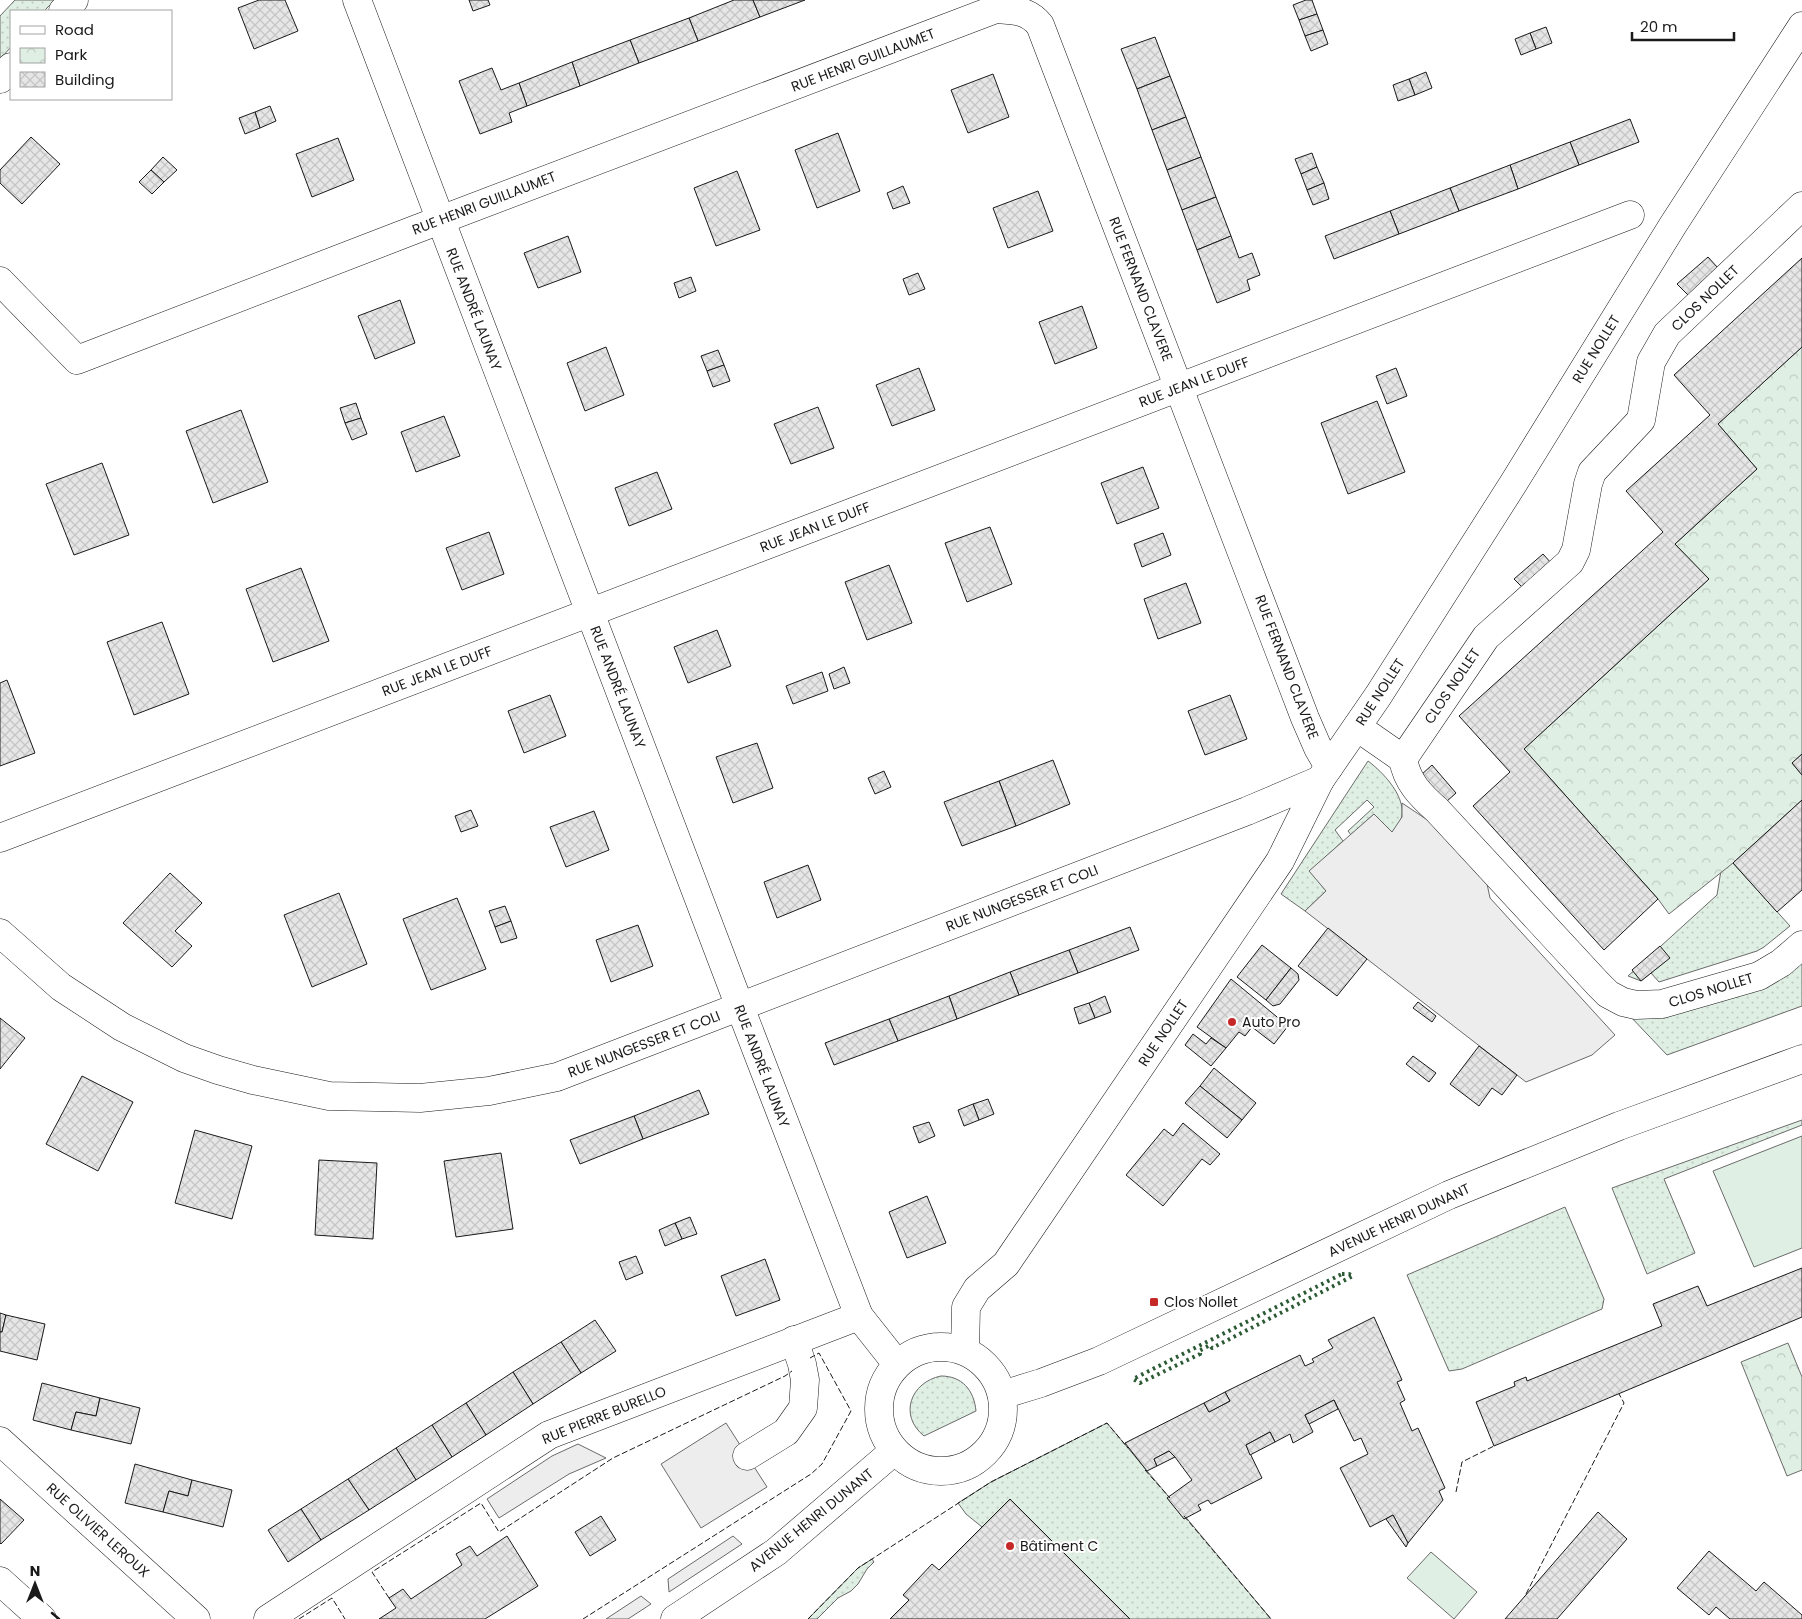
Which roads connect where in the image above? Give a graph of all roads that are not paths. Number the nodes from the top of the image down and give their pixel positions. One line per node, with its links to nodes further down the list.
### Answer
1 (74, 0): 4 (street)
2 (357, 0): 10 (street, RUE ANDRÉ LAUNAY)
3 (996, 9): 10 (street, RUE HENRI GUILLAUMET); 12 (street, RUE FERNAND CLAVERE)
4 (64, 10)
5 (1802, 26): 14 (street, RUE NOLLET)
6 (10, 68): 7 (street)
7 (0, 80)
8 (1802, 206): 15 (street, CLOS NOLLET)
9 (1630, 215): 12 (street, RUE JEAN LE DUFF)
10 (440, 220): 11 (street, RUE HENRI GUILLAUMET); 13 (street, RUE ANDRÉ LAUNAY)
11 (0, 281)
12 (1179, 388): 13 (street, RUE JEAN LE DUFF); 16 (street, RUE FERNAND CLAVERE)
13 (590, 613): 17 (street, RUE JEAN LE DUFF); 20 (street, RUE ANDRÉ LAUNAY)
14 (1357, 727): 15 (street); 16 (street, RUE NOLLET)
15 (1403, 759): 19 (street, CLOS NOLLET)
16 (1324, 773): 20 (street, RUE NUNGESSER ET COLI); 24 (street, RUE NOLLET)
17 (0, 838)
18 (0, 933): 20 (street, RUE NUNGESSER ET COLI)
19 (1802, 945)
20 (740, 1007): 22 (street, RUE ANDRÉ LAUNAY)
21 (1802, 1058): 26 (street, AVENUE HENRI DUNANT)
22 (859, 1316): 23 (street, RUE PIERRE BURELLO); 25 (street, RUE ANDRÉ LAUNAY)
23 (794, 1340): 29 (street); 33 (street, RUE PIERRE BURELLO)
24 (965, 1351): 25 (street); 26 (street)
25 (897, 1364): 28 (street)
26 (1002, 1395): 28 (street)
27 (0, 1441): 32 (street, RUE OLIVIER LEROUX)
28 (894, 1451): 34 (street, AVENUE HENRI DUNANT)
29 (748, 1456)
30 (0, 1581): 31 (street)
31 (42, 1619)
32 (196, 1619)
33 (268, 1619)
34 (675, 1619)

